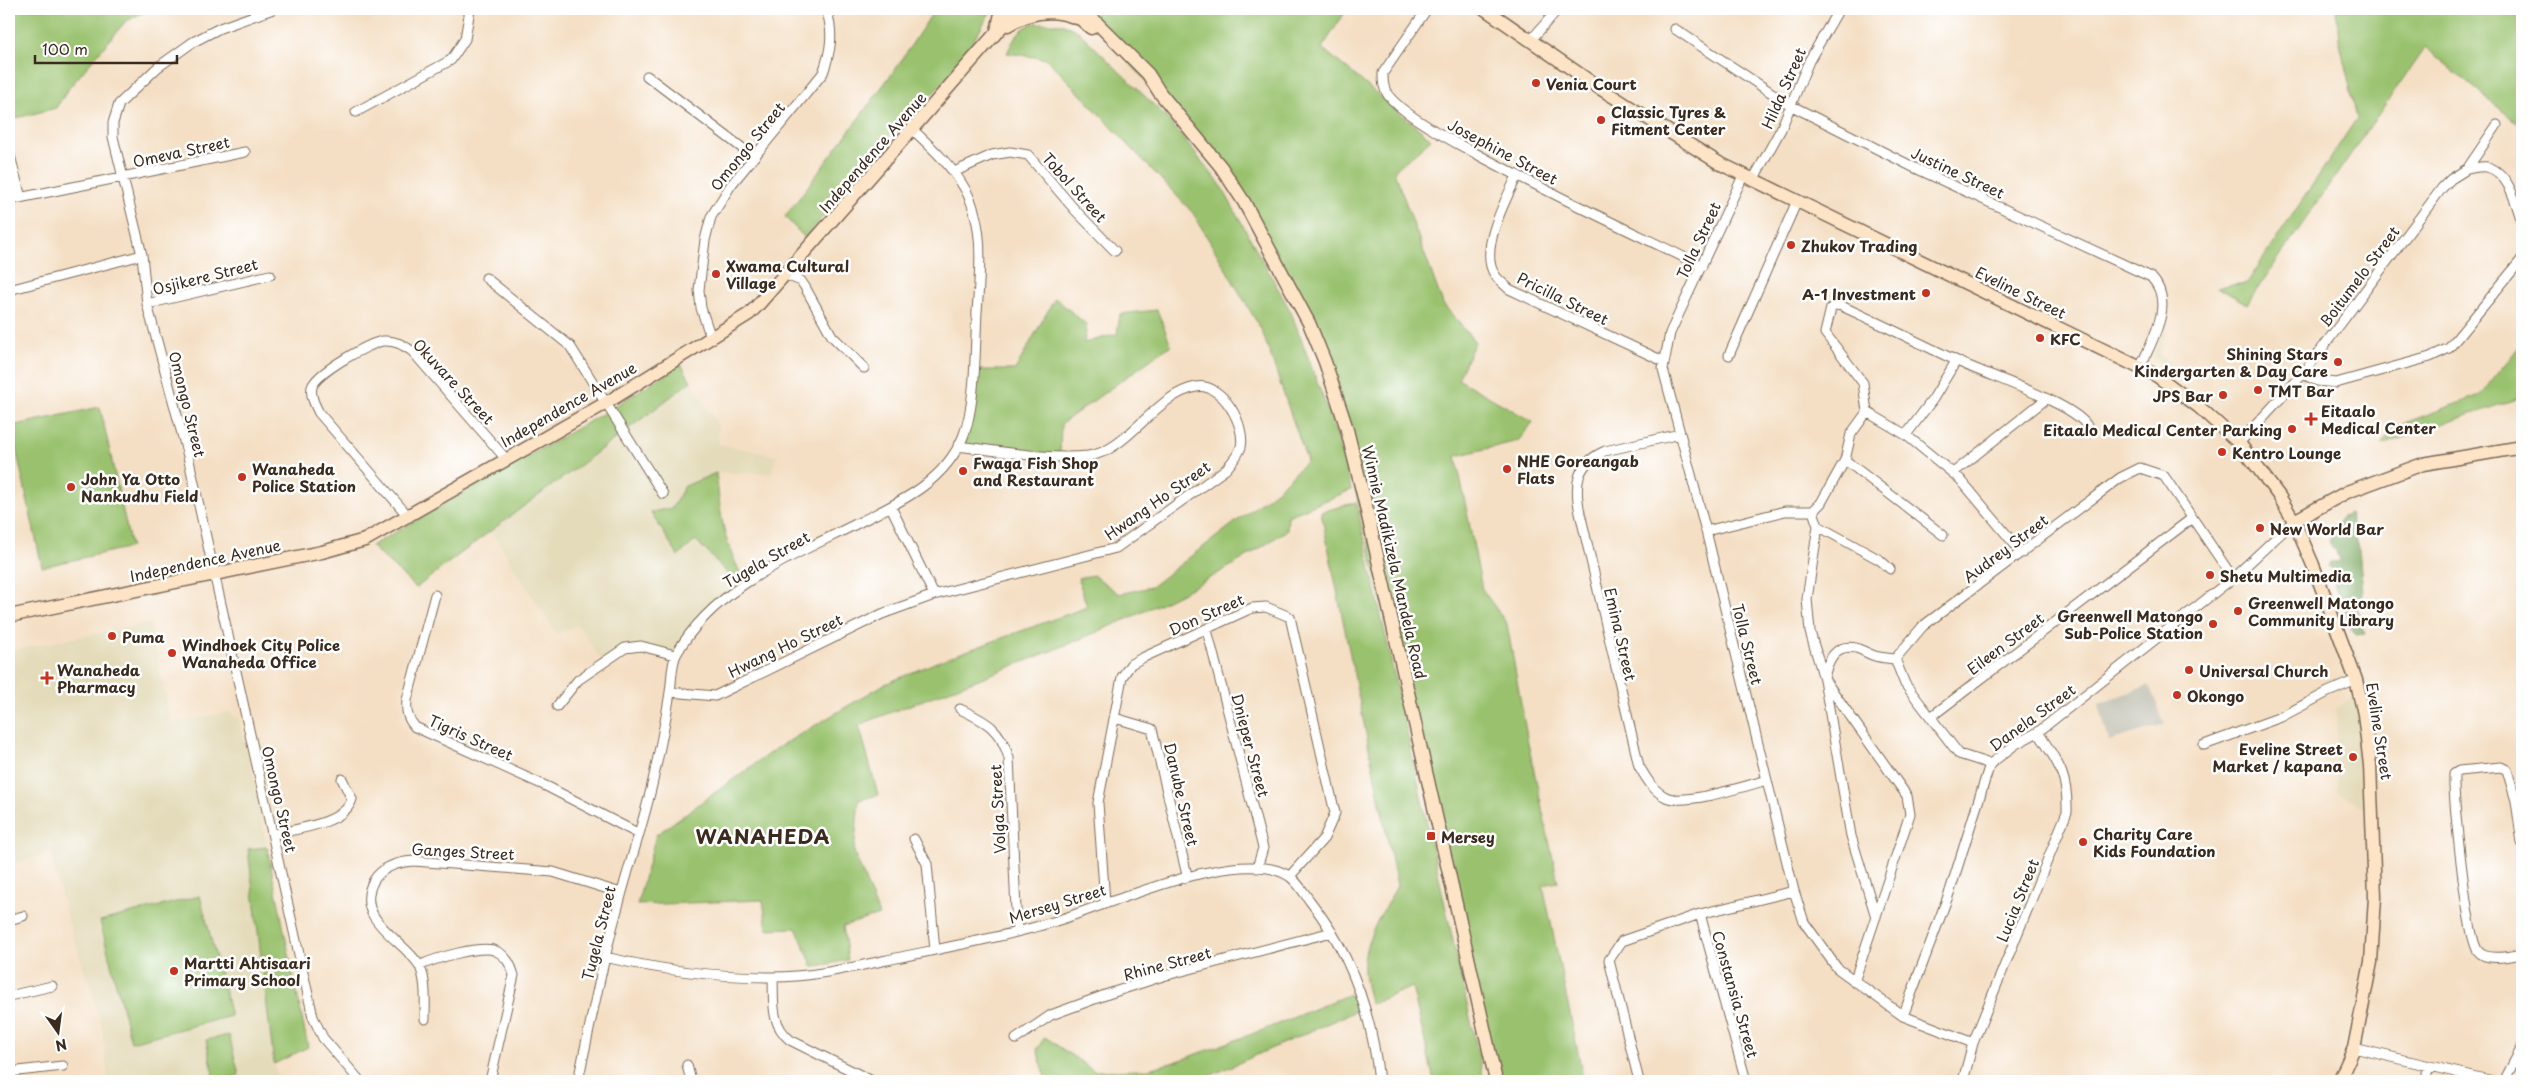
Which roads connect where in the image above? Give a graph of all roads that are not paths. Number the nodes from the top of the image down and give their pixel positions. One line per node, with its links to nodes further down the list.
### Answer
1 (273, 9): 28 (street, Omongo Street)
2 (470, 9): 19 (street)
3 (826, 9): 24 (street, Omongo Street)
4 (1002, 9): 14 (main road)
5 (1017, 9): 14 (main road, Independence Avenue)
6 (1069, 9): 12 (main road, Winnie Madikizela Mandela Road)
7 (1083, 9): 17 (main road, Winnie Madikizela Mandela Road)
8 (1428, 9): 27 (street, Josephine Street)
9 (1485, 9): 15 (main road, Eveline Street)
10 (1558, 9): 15 (street)
11 (1840, 9): 18 (street, Hilda Street)
12 (1086, 23): 14 (main road); 17 (main road, Winnie Madikizela Mandela Road)
13 (1676, 29): 18 (street, Justine Street)
14 (996, 34): 21 (main road, Independence Avenue)
15 (1531, 40): 29 (main road, Eveline Street)
16 (647, 76): 24 (street)
17 (1160, 93): 134 (main road, Winnie Madikizela Mandela Road)
18 (1790, 105): 29 (street, Hilda Street); 48 (street, Justine Street)
19 (356, 112)
20 (2497, 125): 25 (street, Boitumelo Street)
21 (912, 129): 26 (street, Tugela Street); 39 (main road, Independence Avenue)
22 (9, 152): 30 (street)
23 (245, 152): 28 (street, Omeva Street)
24 (754, 157): 43 (street, Omongo Street)
25 (2467, 169): 33 (street); 49 (street, Boitumelo Street)
26 (954, 172): 34 (street, Tobol Street); 57 (street, Tugela Street)
27 (1517, 176): 37 (street, Josephine Street); 45 (street, Pricilla Street)
28 (122, 177): 30 (street, Omeva Street); 35 (street, Omongo Street)
29 (1748, 178): 32 (main road, Eveline Street); 37 (street, Tolla Street)
30 (21, 198): 31 (street, Omeva Street)
31 (9, 200)
32 (1797, 201): 44 (street); 48 (main road, Eveline Street)
33 (2522, 222)
34 (1115, 251)
35 (142, 255): 41 (street); 42 (street, Omongo Street)
36 (2522, 259): 49 (street)
37 (1702, 266): 45 (street, Tolla Street)
38 (270, 274): 42 (street, Osjikere Street)
39 (786, 275): 43 (main road, Independence Avenue); 47 (street)
40 (486, 278): 51 (street)
41 (9, 290)
42 (147, 304): 73 (street, Omongo Street)
43 (711, 338): 51 (main road, Independence Avenue)
44 (1730, 354)
45 (1662, 361): 54 (street, Tolla Street)
46 (1956, 361): 50 (street); 52 (street); 55 (street)
47 (864, 368)
48 (2140, 368): 56 (main road, Eveline Street)
49 (2303, 374): 56 (street, Boitumelo Street)
50 (2046, 400): 53 (street); 61 (street)
51 (606, 403): 59 (main road, Independence Avenue); 62 (street)
52 (1867, 412): 55 (street); 60 (street)
53 (2087, 426)
54 (1680, 434): 69 (street, Tolla Street); 92 (street, Emina Street)
55 (1906, 435): 61 (street)
56 (2239, 443): 67 (main road, Eveline Street)
57 (958, 446): 63 (street, Tugela Street); 76 (street, Hwang Ho Street)
58 (2522, 447): 67 (main road)
59 (506, 458): 65 (main road, Independence Avenue); 65 (street, Okuvare Street)
60 (1845, 460): 64 (street); 70 (street)
61 (1953, 474): 71 (street)
62 (664, 494)
63 (890, 507): 76 (street); 79 (street, Tugela Street)
64 (1813, 511): 68 (street); 69 (street)
65 (410, 517): 73 (main road, Independence Avenue)
66 (2191, 519): 71 (street, Audrey Street); 74 (street, Audrey Street); 86 (street, Eileen Street)
67 (2294, 521): 74 (street, Danela Street); 82 (main road, Eveline Street)
68 (1818, 526): 72 (street); 81 (street)
69 (1706, 531): 92 (street, Tolla Street)
70 (1942, 535)
71 (2022, 553): 80 (street, Audrey Street)
72 (1890, 569)
73 (214, 574): 77 (main road, Independence Avenue); 93 (street, Omongo Street)
74 (2233, 578): 88 (street, Danela Street)
75 (435, 595): 94 (street, Tigris Street)
76 (934, 595): 83 (street, Hwang Ho Street)
77 (9, 616)
78 (1207, 630): 87 (street, Don Street); 97 (street, Dnieper Street); 99 (street, Don Street)
79 (675, 655): 83 (street, Tugela Street); 84 (street)
80 (1895, 659): 81 (street); 86 (street)
81 (1824, 680): 105 (street); 105 (street)
82 (2356, 680): 89 (street); 122 (main road, Eveline Street)
83 (670, 692): 94 (street, Tugela Street)
84 (557, 706)
85 (960, 710): 107 (street, Volga Street)
86 (1932, 716): 90 (street)
87 (1115, 718): 98 (street, Danube Street); 102 (street, Don Street)
88 (2038, 732): 90 (street, Danela Street); 120 (street, Lucia Street)
89 (2204, 745)
90 (1990, 764): 117 (street, Danela Street)
91 (342, 779): 93 (street)
92 (1767, 780): 100 (street, Tolla Street)
93 (274, 834): 128 (street, Omongo Street)
94 (639, 834): 101 (street, Tugela Street)
95 (914, 839): 109 (street)
96 (2522, 844): 110 (street)
97 (1257, 868): 98 (street, Mersey Street); 99 (street, Mersey Street)
98 (1187, 875): 102 (street, Mersey Street)
99 (1290, 876): 108 (street)
100 (1794, 891): 103 (street, Constansia Street); 114 (street, Tolla Street)
101 (621, 893): 111 (street, Tugela Street); 112 (street, Ganges Street)
102 (1105, 903): 107 (street, Mersey Street)
103 (1700, 914): 135 (street, Constansia Street); 136 (street, Constansia Street)
104 (23, 916): 106 (street)
105 (1876, 917): 114 (street)
106 (9, 920)
107 (1016, 931): 109 (street, Mersey Street)
108 (1332, 932): 119 (street, Rhine Street); 133 (street)
109 (935, 950): 113 (street, Mersey Street)
110 (2522, 954)
111 (605, 957): 113 (street, Mersey Street); 130 (street, Tugela Street)
112 (419, 966): 118 (street, Ganges Street); 129 (street)
113 (773, 977): 127 (street)
114 (1854, 982): 117 (street, Tolla Street)
115 (52, 986): 116 (street)
116 (9, 996)
117 (1903, 1016): 120 (street, Tolla Street)
118 (426, 1019)
119 (1016, 1039)
120 (1973, 1043): 137 (street, Lucia Street)
121 (2522, 1047): 141 (street)
122 (2354, 1048): 125 (street); 138 (main road, Eveline Street)
123 (687, 1065): 131 (street)
124 (63, 1066): 126 (street)
125 (2428, 1066): 139 (street); 140 (street)
126 (9, 1072)
127 (859, 1078): 132 (street)
128 (360, 1081)
129 (490, 1081)
130 (578, 1081)
131 (691, 1081)
132 (872, 1081)
133 (1379, 1081)
134 (1496, 1081)
135 (1639, 1081)
136 (1746, 1081)
137 (1963, 1081)
138 (2339, 1081)
139 (2426, 1081)
140 (2493, 1081)
141 (2504, 1081)

